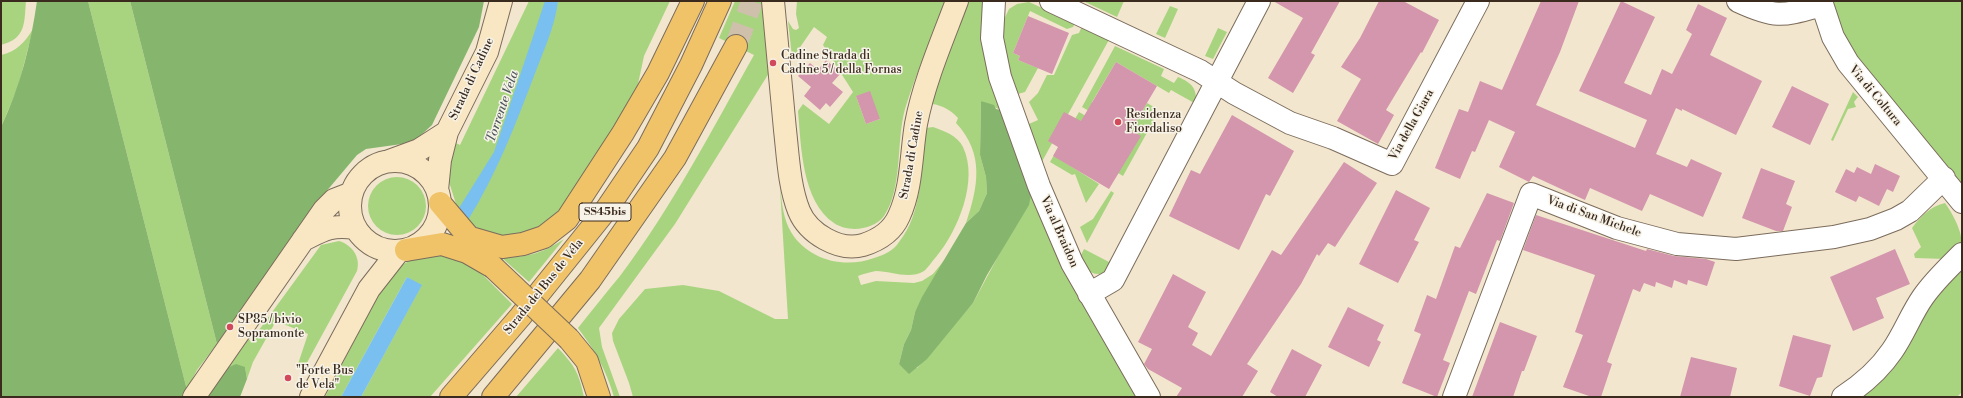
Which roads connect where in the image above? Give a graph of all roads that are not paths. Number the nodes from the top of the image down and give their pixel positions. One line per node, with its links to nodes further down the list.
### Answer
1 (501, 1): 16 (street, Strada di Cadine)
2 (692, 1): 23 (highway)
3 (720, 1): 32 (highway, Strada del Bus de Véla / SS45bis)
4 (773, 1): 5 (street, Strada di Cadine)
5 (957, 1)
6 (994, 1): 14 (street, Via al Braidon)
7 (1008, 1): 14 (street, Via al Braidon)
8 (1051, 1): 15 (street, Via della Giara)
9 (1259, 1): 15 (street)
10 (1478, 1): 15 (street, Via della Giara)
11 (1738, 1): 12 (street, Via di Coltura)
12 (1822, 3): 18 (street, Via di Coltura)
13 (736, 46): 33 (highway, SS45bis)
14 (995, 55): 29 (street, Via al Braidon)
15 (1217, 82): 29 (street)
16 (447, 132): 17 (street, Strada di Cadine); 20 (street, Strada di Cadine)
17 (388, 162): 19 (street); 20 (street)
18 (1944, 178): 21 (street); 36 (street, Via di San Michele)
19 (352, 193): 22 (street); 24 (street)
20 (438, 197): 23 (highway); 25 (street)
21 (1962, 202)
22 (361, 234): 24 (street); 25 (street); 28 (street)
23 (471, 238): 27 (highway)
24 (303, 240): 30 (street)
25 (402, 251): 27 (highway); 28 (street)
26 (1962, 254): 37 (street)
27 (493, 267): 34 (highway, bridge)
28 (369, 288): 31 (street)
29 (1089, 294): 35 (street, Via al Braidon)
30 (194, 397)
31 (311, 397)
32 (451, 397)
33 (492, 397)
34 (599, 397)
35 (1149, 397)
36 (1454, 397)
37 (1843, 397)

